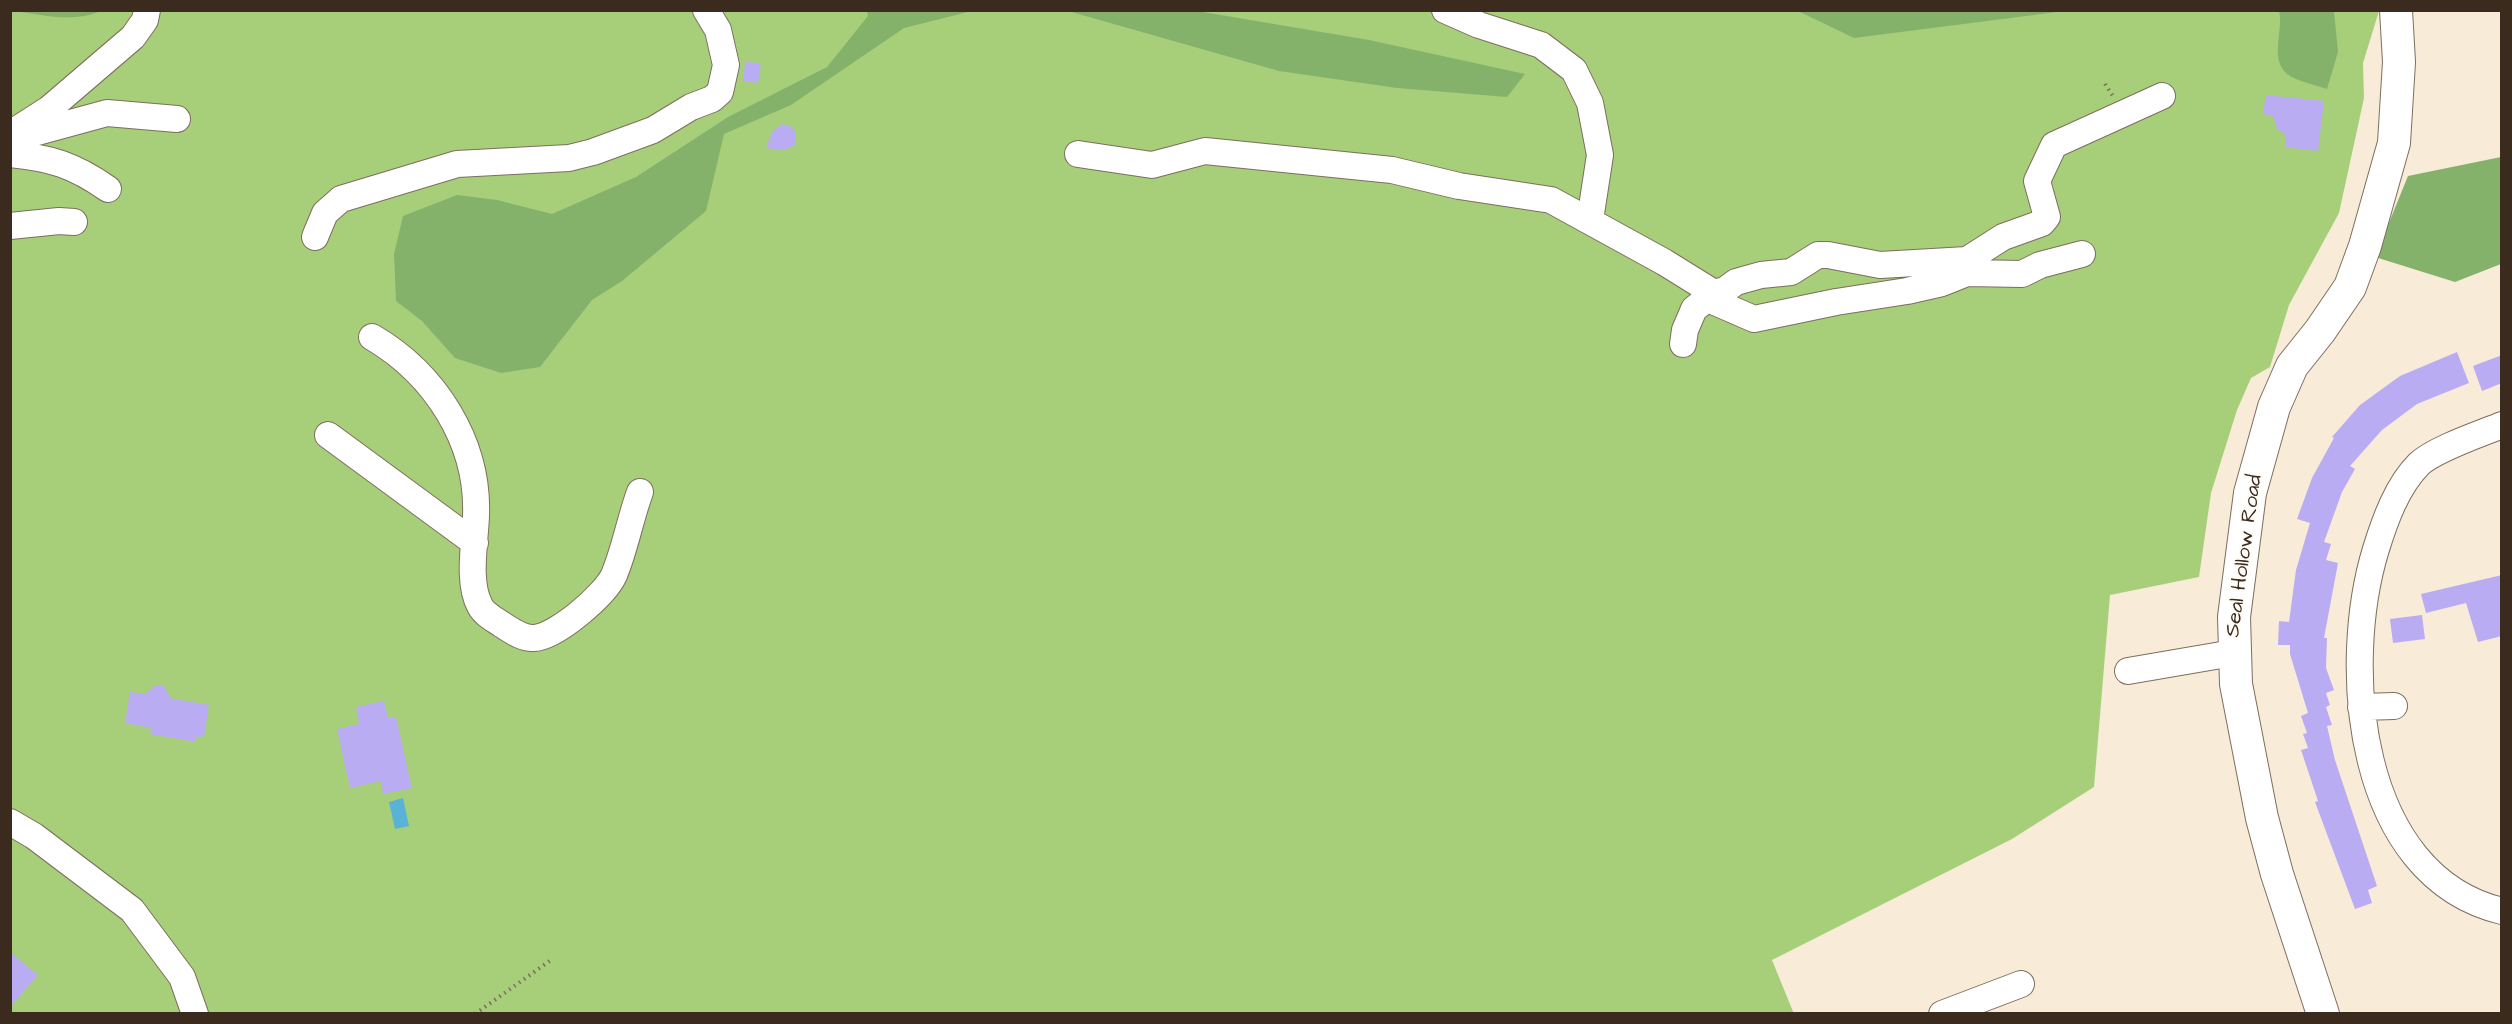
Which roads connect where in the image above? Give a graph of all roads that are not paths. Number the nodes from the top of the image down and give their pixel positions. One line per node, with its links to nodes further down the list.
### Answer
1 (147, 10): 7 (street)
2 (706, 10): 16 (street)
3 (1445, 10): 13 (street)
4 (2396, 10): 24 (main road, Seal Hollow Road)
5 (2162, 96): 12 (street)
6 (177, 119): 8 (street)
7 (10, 134)
8 (10, 140)
9 (10, 154): 11 (street)
10 (1078, 154): 13 (street)
11 (108, 189)
12 (2047, 217): 17 (street); 17 (street)
13 (1590, 220): 17 (street)
14 (74, 222): 15 (street)
15 (10, 226)
16 (315, 237)
17 (1711, 296): 19 (street)
18 (372, 337): 23 (street)
19 (1683, 344)
20 (2502, 425): 27 (street)
21 (328, 435): 23 (street)
22 (640, 492): 23 (street)
23 (475, 543)
24 (2233, 653): 25 (street); 34 (main road, Seal Hollow Road)
25 (2128, 671)
26 (2394, 706): 27 (street)
27 (2361, 707): 29 (street)
28 (10, 822): 32 (street)
29 (2502, 911)
30 (2021, 984): 31 (street)
31 (1982, 1007): 33 (street)
32 (195, 1014)
33 (1942, 1014)
34 (2323, 1014)

